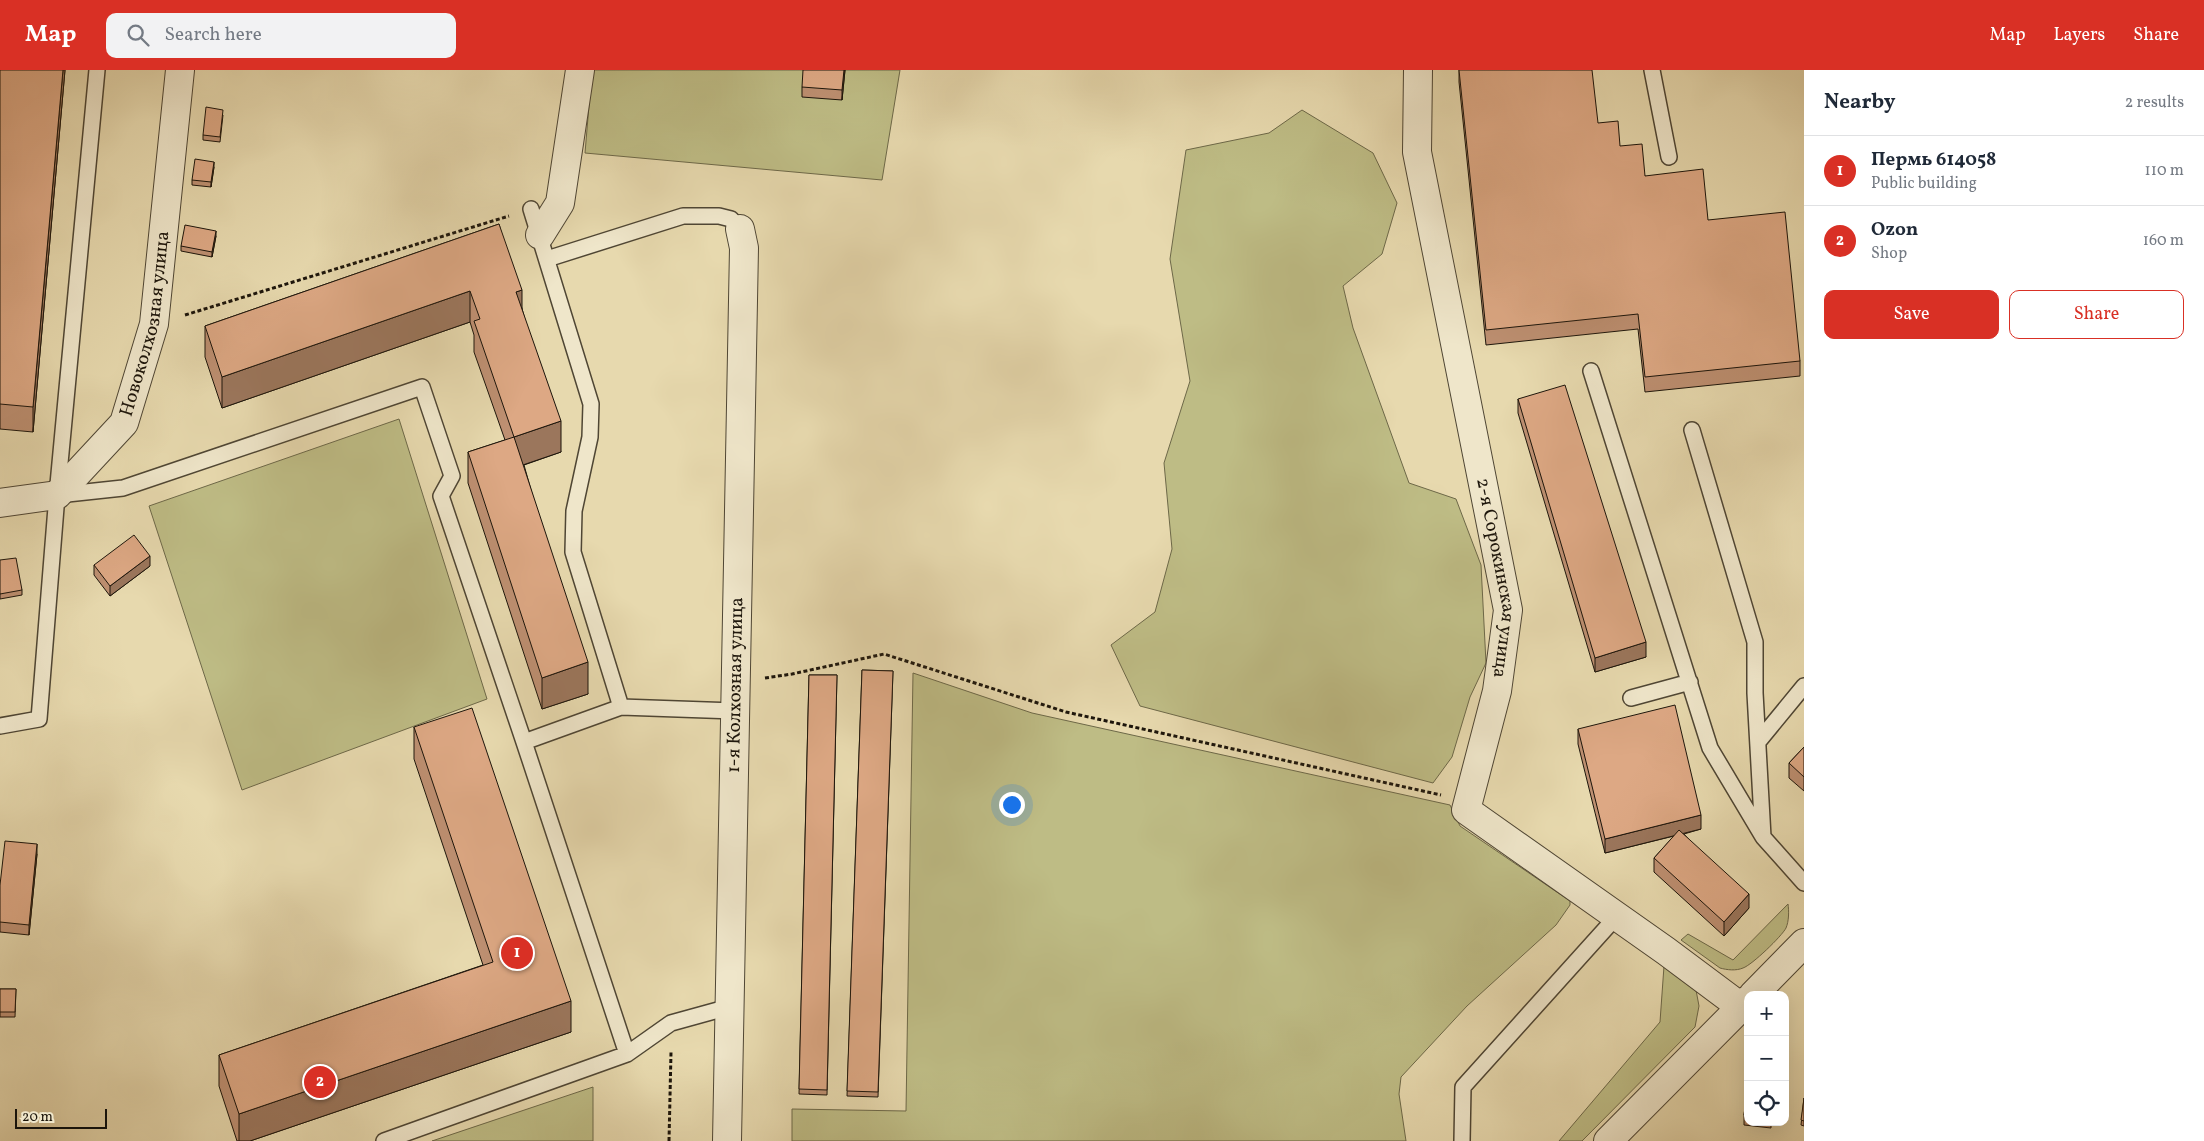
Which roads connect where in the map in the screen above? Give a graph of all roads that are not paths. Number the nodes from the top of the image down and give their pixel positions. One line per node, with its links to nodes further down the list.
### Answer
1 (97, 70): 12 (lane)
2 (180, 70): 12 (street, Новоколхозная улица)
3 (580, 70): 9 (street)
4 (1418, 70): 24 (street, 2-я Сорокинская улица)
5 (1652, 70): 6 (lane)
6 (1669, 157)
7 (531, 209): 9 (lane)
8 (740, 229): 9 (lane); 18 (street, 1-я Колхозная улица)
9 (543, 247): 17 (lane)
10 (1591, 371): 14 (lane)
11 (1692, 430): 21 (lane)
12 (57, 495): 13 (street); 19 (lane); 20 (lane)
13 (0, 503)
14 (1690, 682): 16 (lane); 22 (lane)
15 (1804, 686): 21 (lane)
16 (1631, 698)
17 (621, 708): 18 (lane); 20 (lane)
18 (735, 711): 29 (street, 1-я Колхозная улица)
19 (0, 726)
20 (524, 742): 30 (lane)
21 (1758, 742): 22 (lane)
22 (1764, 836): 23 (lane)
23 (1804, 883)
24 (1617, 916): 27 (street); 33 (lane)
25 (1804, 943): 26 (street)
26 (1756, 991)
27 (1744, 998)
28 (1744, 1003): 34 (street)
29 (729, 1007): 30 (lane); 32 (street, 1-я Колхозная улица)
30 (627, 1054): 31 (lane)
31 (384, 1141)
32 (727, 1141)
33 (1462, 1141)
34 (1608, 1141)

